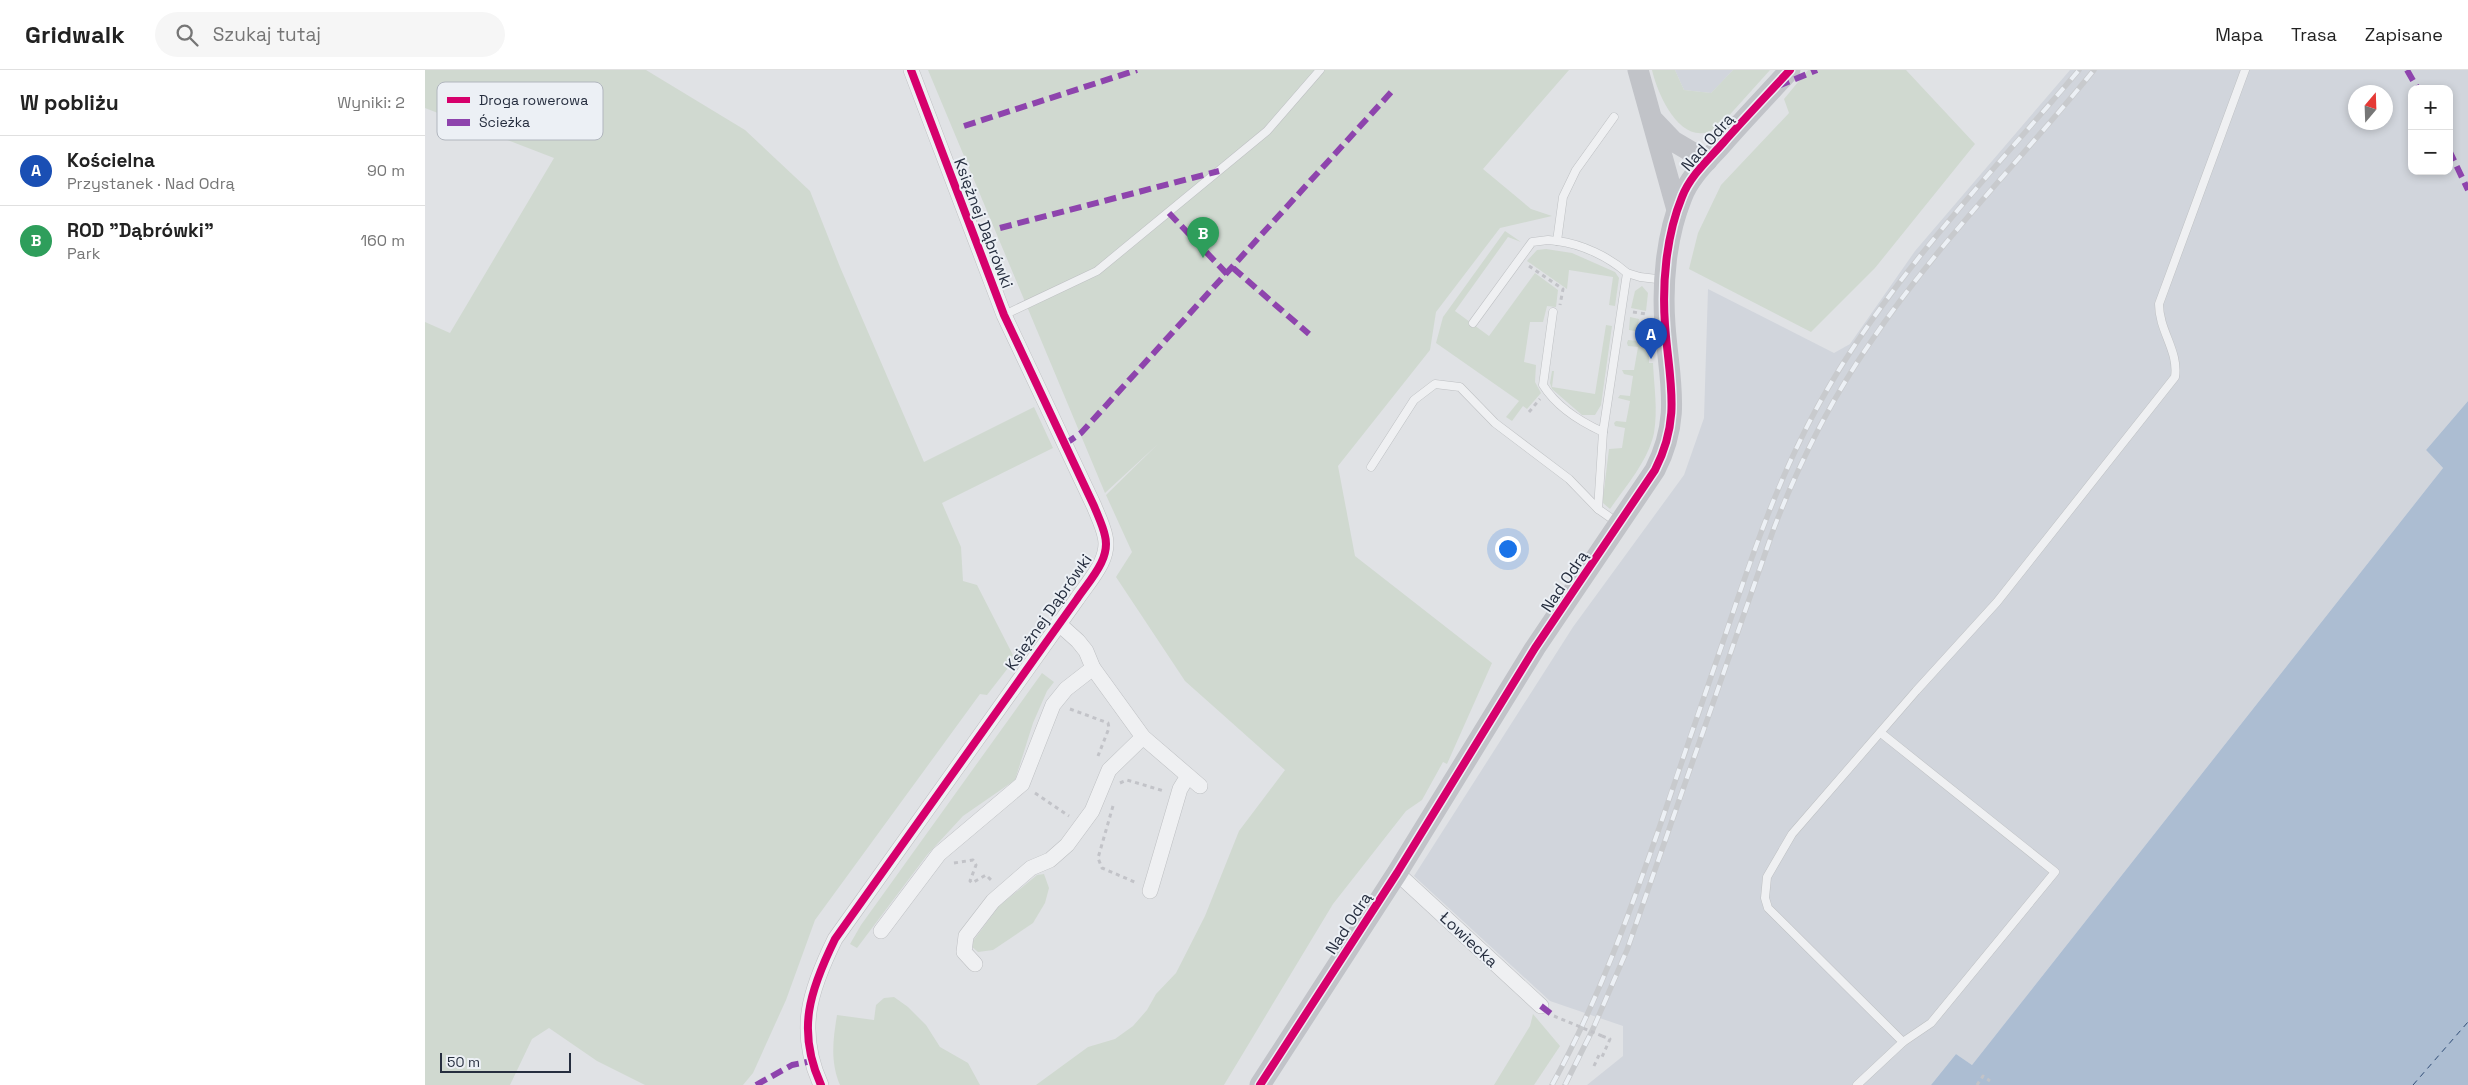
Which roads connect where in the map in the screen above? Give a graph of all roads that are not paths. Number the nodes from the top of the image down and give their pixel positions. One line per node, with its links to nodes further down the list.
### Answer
1 (911, 70): 14 (street, Księżnej Dąbrówki)
2 (1320, 70): 14 (lane)
3 (1638, 70): 6 (street)
4 (1790, 70): 8 (street, Nad Odrą)
5 (2245, 70): 22 (lane)
6 (1649, 113): 8 (street); 9 (street)
7 (1614, 117): 10 (lane)
8 (1707, 161): 9 (street, Nad Odrą)
9 (1677, 210): 12 (street, Nad Odrą)
10 (1557, 241): 11 (lane); 15 (lane)
11 (1627, 273): 12 (lane); 16 (lane)
12 (1665, 280): 19 (street, Nad Odrą)
13 (1553, 312): 16 (lane)
14 (1005, 315): 20 (street, Księżnej Dąbrówki)
15 (1473, 323)
16 (1603, 432): 18 (lane)
17 (1371, 467): 18 (lane)
18 (1598, 509): 19 (lane)
19 (1620, 524): 26 (street, Nad Odrą)
20 (1058, 623): 21 (street); 32 (street, Księżnej Dąbrówki)
21 (1093, 668): 23 (street); 28 (street)
22 (1881, 732): 31 (lane); 31 (lane)
23 (1143, 737): 24 (street); 29 (street)
24 (1188, 776): 25 (street); 27 (street)
25 (1200, 786)
26 (1397, 872): 30 (street, Łowiecka); 33 (street, Nad Odrą)
27 (1150, 891)
28 (881, 931)
29 (975, 964)
30 (1541, 1006)
31 (1903, 1042): 34 (lane)
32 (821, 1085)
33 (1260, 1085)
34 (1857, 1085)

